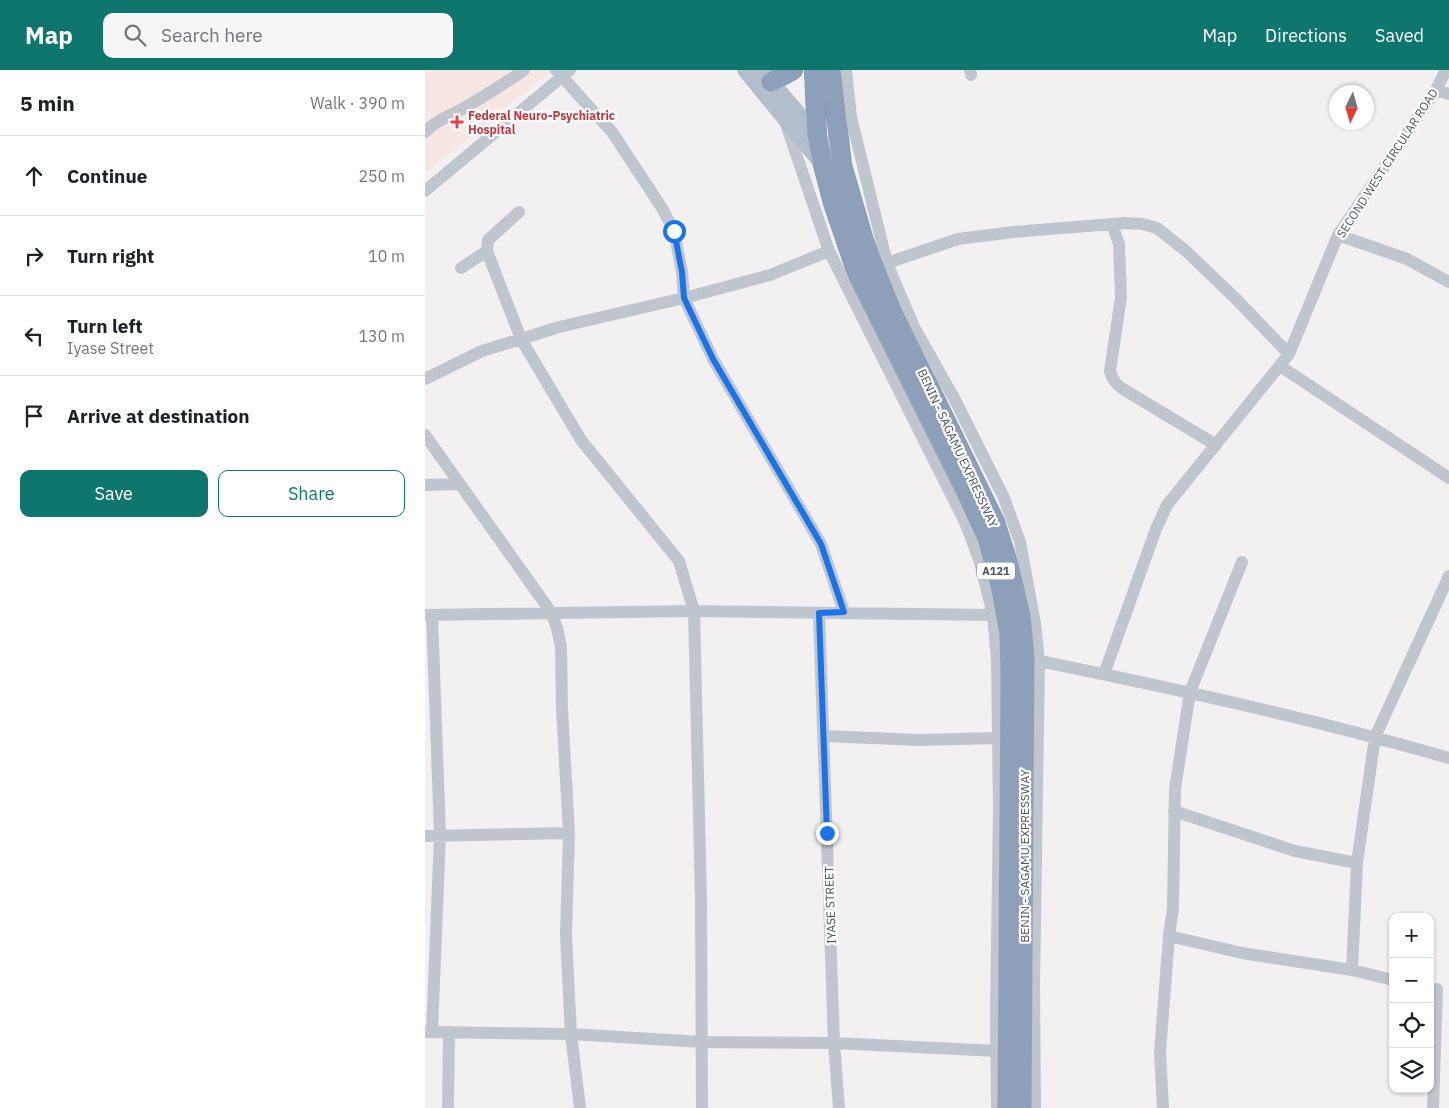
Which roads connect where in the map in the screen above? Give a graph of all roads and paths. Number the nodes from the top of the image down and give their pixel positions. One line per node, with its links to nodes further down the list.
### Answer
1 (524, 70): 13 (street)
2 (745, 70): 12 (main road)
3 (793, 70): 9 (highway)
4 (814, 70): 15 (highway, A121)
5 (831, 70): 17 (highway, BENIN - SAGAMU EXPRESSWAY / A121)
6 (846, 70): 20 (street)
7 (1446, 70): 10 (street, SECOND WEST CIRCULAR ROAD)
8 (563, 72): 18 (street); 28 (street)
9 (766, 76): 15 (main road)
10 (1436, 90): 11 (street); 22 (street, SECOND WEST CIRCULAR ROAD)
11 (1449, 94)
12 (783, 116): 16 (main road); 23 (street)
13 (430, 121): 14 (street)
14 (425, 132)
15 (817, 135): 16 (highway, A121); 17 (main road)
16 (823, 166): 73 (highway, A121)
17 (842, 166): 20 (highway, BENIN - SAGAMU EXPRESSWAY / A121)
18 (425, 191)
19 (519, 212): 24 (street)
20 (868, 224): 25 (street); 74 (highway, BENIN - SAGAMU EXPRESSWAY / A121)
21 (1113, 224): 25 (street); 30 (street); 34 (street)
22 (1338, 235): 27 (street); 30 (street, SECOND WEST CIRCULAR ROAD)
23 (829, 250): 28 (street); 45 (street)
24 (487, 251): 26 (street); 29 (street)
25 (887, 263): 46 (street)
26 (461, 268)
27 (1449, 282)
28 (684, 298): 29 (street); 42 (street)
29 (521, 339): 32 (street); 40 (street)
30 (1289, 354): 31 (street, SECOND WEST CIRCULAR ROAD)
31 (1280, 366): 34 (street, SECOND WEST CIRCULAR ROAD); 35 (street)
32 (425, 379)
33 (425, 435): 36 (street)
34 (1216, 445): 47 (street, SECOND WEST CIRCULAR ROAD)
35 (1449, 478)
36 (460, 484): 37 (street); 41 (street)
37 (425, 485)
38 (1242, 562): 48 (street)
39 (1449, 576): 50 (street)
40 (693, 611): 41 (street); 43 (street); 65 (street)
41 (551, 612): 44 (street); 54 (street)
42 (844, 612): 43 (street); 45 (street)
43 (819, 613): 49 (street, IYASE STREET)
44 (428, 615): 55 (street)
45 (993, 615): 51 (street)
46 (1039, 661): 47 (street); 75 (street)
47 (1104, 674): 48 (street)
48 (1190, 692): 50 (street); 53 (street)
49 (824, 736): 51 (street); 66 (street, IYASE STREET)
50 (1375, 737): 52 (street); 57 (street)
51 (998, 738): 67 (street)
52 (1449, 758)
53 (1174, 811): 57 (street); 58 (street)
54 (569, 833): 55 (street); 64 (street)
55 (440, 835): 56 (street); 62 (street)
56 (425, 836)
57 (1357, 863): 59 (street)
58 (1169, 936): 59 (street); 76 (street)
59 (1352, 970): 60 (street)
60 (1389, 979)
61 (1439, 990): 77 (street)
62 (428, 1032): 63 (street)
63 (449, 1032): 64 (street); 68 (street)
64 (571, 1034): 65 (street); 69 (street)
65 (701, 1042): 66 (street); 70 (street)
66 (833, 1044): 67 (street); 71 (street, IYASE STREET)
67 (997, 1051): 72 (street)
68 (448, 1108)
69 (580, 1108)
70 (702, 1108)
71 (839, 1108)
72 (997, 1108)
73 (1007, 1108)
74 (1022, 1108)
75 (1035, 1108)
76 (1163, 1108)
77 (1433, 1108)

